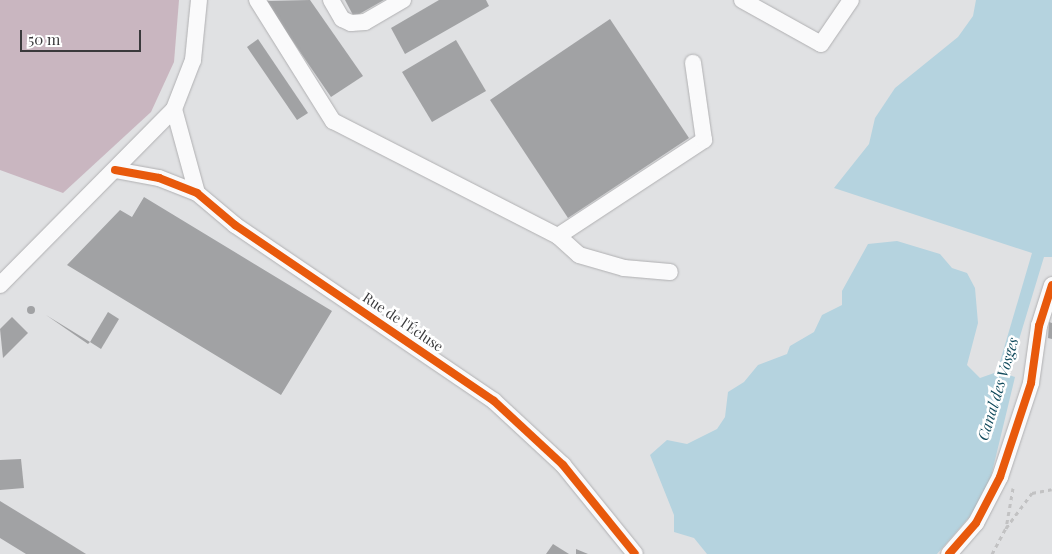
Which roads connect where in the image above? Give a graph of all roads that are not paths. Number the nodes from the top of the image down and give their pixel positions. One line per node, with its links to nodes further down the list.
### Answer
1 (199, 0): 9 (street)
2 (257, 0): 12 (street)
3 (331, 0): 4 (street)
4 (403, 0)
5 (742, 0): 7 (street)
6 (850, 0): 7 (street)
7 (766, 6)
8 (693, 63): 12 (street)
9 (174, 108): 10 (street); 11 (street)
10 (115, 170): 11 (street, Rue de l'Écluse); 14 (street)
11 (198, 193): 16 (street, Rue de l'Écluse)
12 (558, 236): 13 (street)
13 (670, 272)
14 (0, 285)
15 (1052, 285): 17 (street)
16 (636, 554)
17 (949, 554)

